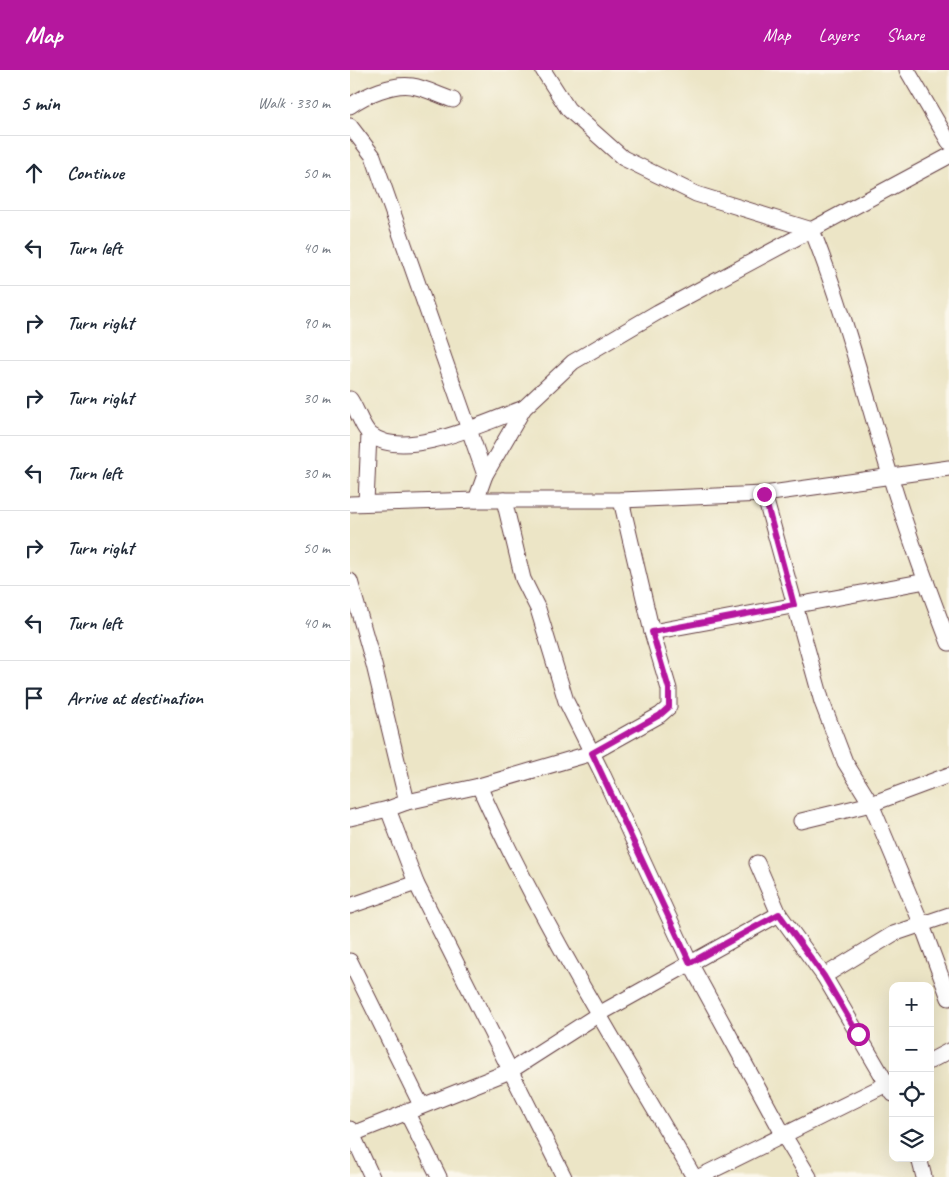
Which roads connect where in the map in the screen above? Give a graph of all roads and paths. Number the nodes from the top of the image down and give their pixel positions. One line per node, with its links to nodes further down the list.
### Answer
1 (543, 70): 8 (street)
2 (907, 70): 6 (street)
3 (453, 100): 4 (street)
4 (350, 106)
5 (350, 126): 11 (street)
6 (949, 142)
7 (949, 156): 8 (street)
8 (812, 230): 10 (street); 15 (street)
9 (350, 398): 12 (street)
10 (524, 408): 11 (street); 14 (street)
11 (470, 427): 12 (street); 14 (street)
12 (369, 434): 20 (street)
13 (949, 468): 15 (street)
14 (485, 475): 17 (street)
15 (890, 476): 16 (street); 23 (street)
16 (764, 494): 19 (street); 24 (street)
17 (476, 500): 18 (street); 20 (street)
18 (504, 500): 19 (street); 27 (street)
19 (621, 500): 25 (street)
20 (366, 503): 21 (street)
21 (350, 504)
22 (350, 581): 30 (street)
23 (926, 581): 24 (street); 26 (street)
24 (794, 605): 25 (street); 31 (street)
25 (652, 632): 27 (street)
26 (949, 643)
27 (592, 753): 29 (street); 42 (street)
28 (949, 775): 31 (street)
29 (479, 786): 30 (street); 45 (street)
30 (407, 802): 32 (street)
31 (871, 804): 34 (street); 40 (street)
32 (388, 809): 33 (street); 36 (street)
33 (350, 818)
34 (801, 821)
35 (757, 863): 38 (street)
36 (416, 883): 37 (street); 48 (street)
37 (350, 906)
38 (779, 914): 42 (street); 43 (street)
39 (949, 916): 40 (street)
40 (922, 925): 43 (street); 44 (street)
41 (350, 961): 51 (street)
42 (690, 963): 45 (street); 54 (street)
43 (824, 976): 49 (street)
44 (949, 998)
45 (599, 1014): 48 (street); 59 (street)
46 (949, 1051): 47 (street)
47 (934, 1059)
48 (510, 1071): 51 (street); 58 (street)
49 (889, 1083)
50 (889, 1087): 54 (street)
51 (421, 1105): 52 (street)
52 (406, 1111): 53 (street); 57 (street)
53 (351, 1133): 56 (street)
54 (783, 1134): 60 (street); 61 (street)
55 (920, 1162): 62 (street)
56 (372, 1177)
57 (439, 1177)
58 (564, 1177)
59 (694, 1177)
60 (699, 1177)
61 (809, 1177)
62 (924, 1177)

